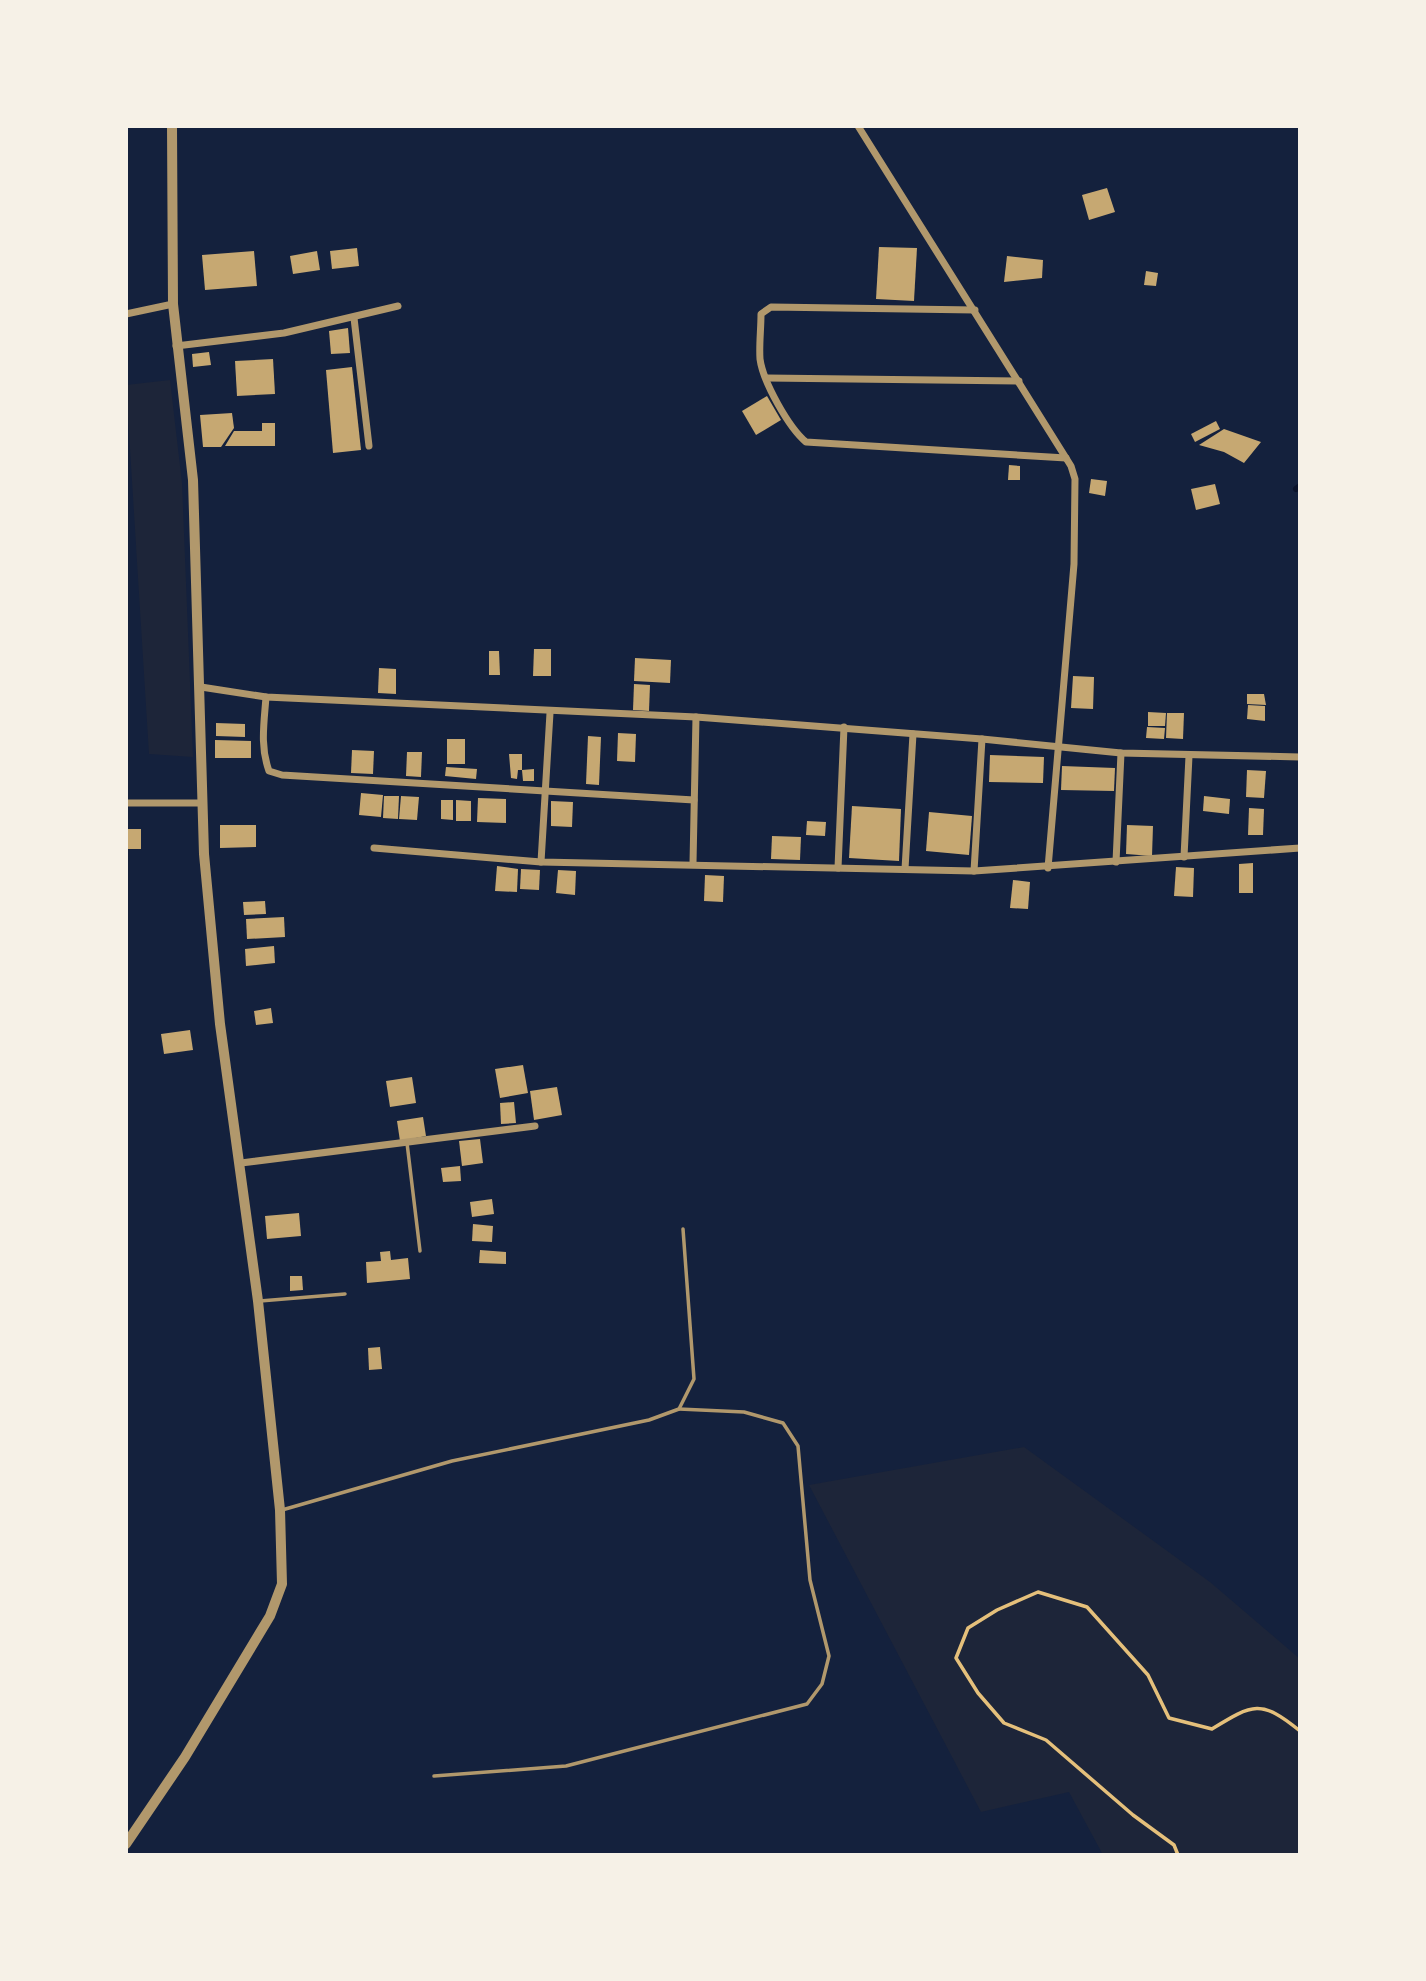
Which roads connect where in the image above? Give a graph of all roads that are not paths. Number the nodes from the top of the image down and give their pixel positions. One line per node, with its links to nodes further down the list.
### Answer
1 (172, 126): 3 (street)
2 (858, 126): 5 (street)
3 (173, 304): 6 (street); 8 (street)
4 (398, 306): 7 (street)
5 (975, 310): 9 (street); 10 (street)
6 (126, 314)
7 (354, 318): 8 (street); 11 (street)
8 (176, 346): 13 (street)
9 (767, 378): 10 (street); 12 (street)
10 (1018, 381): 12 (street)
11 (369, 446)
12 (1066, 458): 20 (street)
13 (201, 687): 14 (street); 27 (street)
14 (266, 697): 15 (street); 24 (street)
15 (550, 713): 16 (street); 24 (street)
16 (696, 717): 17 (street); 25 (street)
17 (844, 727): 18 (street); 34 (street)
18 (913, 734): 19 (street); 36 (street)
19 (982, 739): 20 (street); 37 (street)
20 (1059, 747): 21 (street); 35 (street)
21 (1121, 753): 22 (street); 32 (street)
22 (1189, 755): 23 (street); 30 (street)
23 (1300, 757)
24 (544, 792): 25 (street); 31 (street)
25 (694, 800): 33 (street)
26 (126, 803): 27 (street)
27 (202, 803): 40 (street)
28 (374, 848): 31 (street)
29 (1300, 848): 30 (street)
30 (1184, 857): 32 (street)
31 (541, 862): 33 (street)
32 (1116, 862): 35 (street)
33 (694, 863): 34 (street)
34 (838, 868): 36 (street)
35 (1048, 868): 37 (street)
36 (905, 869): 37 (street)
37 (974, 871)
38 (535, 1126): 39 (street)
39 (407, 1143): 40 (street); 42 (lane)
40 (241, 1163): 44 (street)
41 (682, 1229): 45 (lane)
42 (421, 1251)
43 (345, 1294): 44 (lane)
44 (258, 1301): 46 (street)
45 (679, 1409): 46 (lane); 47 (lane)
46 (280, 1510): 48 (street)
47 (434, 1776)
48 (126, 1844)

